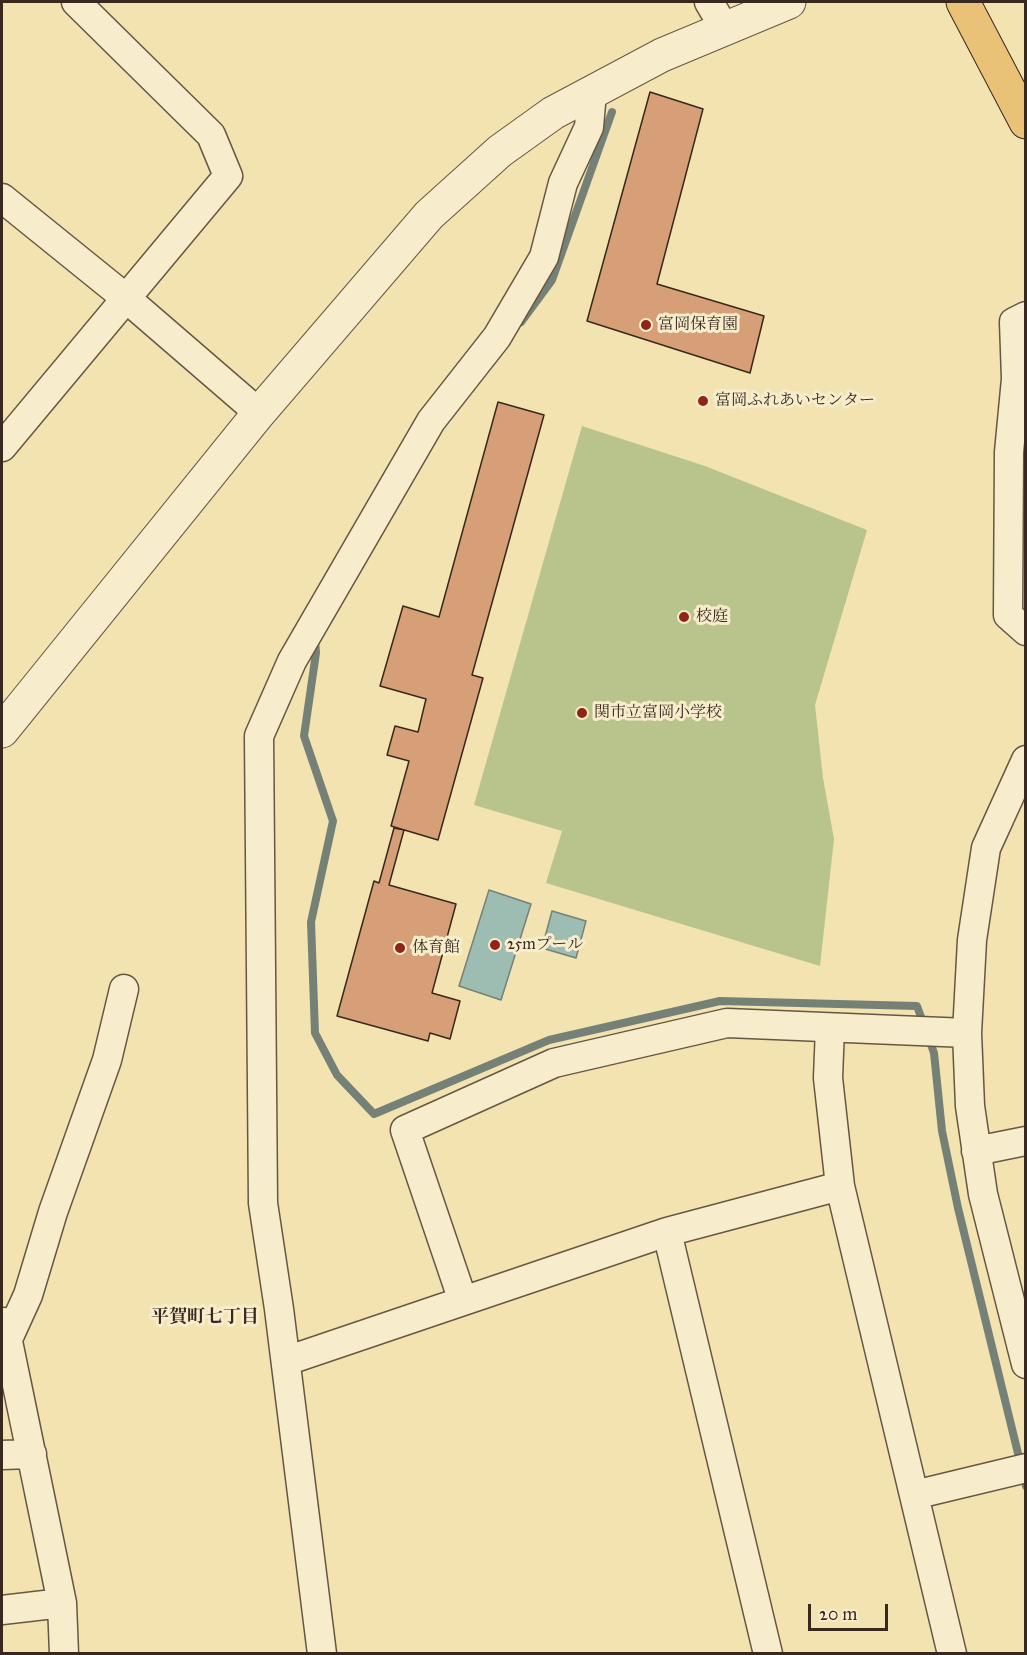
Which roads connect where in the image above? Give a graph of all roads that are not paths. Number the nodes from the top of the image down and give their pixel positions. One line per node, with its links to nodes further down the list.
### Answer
1 (76, 2): 8 (street)
2 (789, 2): 4 (street)
3 (963, 2): 6 (main road)
4 (717, 15): 5 (street)
5 (592, 92): 10 (street); 25 (street)
6 (1026, 122)
7 (2, 198): 8 (street)
8 (127, 299): 10 (street); 11 (street)
9 (1026, 316): 12 (street)
10 (259, 413): 13 (street)
11 (2, 446)
12 (1026, 631)
13 (2, 731)
14 (1026, 760): 17 (street)
15 (124, 989): 24 (street)
16 (830, 1028): 17 (street); 20 (street); 22 (street)
17 (967, 1033): 19 (street)
18 (1026, 1141): 19 (street)
19 (976, 1151): 26 (street)
20 (840, 1186): 21 (street); 30 (street)
21 (667, 1232): 22 (street); 35 (street)
22 (463, 1301): 25 (street)
23 (2, 1311): 24 (street)
24 (9, 1339): 27 (street)
25 (286, 1361): 34 (street)
26 (1026, 1364)
27 (32, 1454): 28 (street); 31 (street)
28 (2, 1455)
29 (1026, 1468): 30 (street)
30 (914, 1495): 36 (street)
31 (62, 1603): 32 (street); 33 (street)
32 (2, 1610)
33 (64, 1653)
34 (322, 1653)
35 (768, 1653)
36 (952, 1653)

